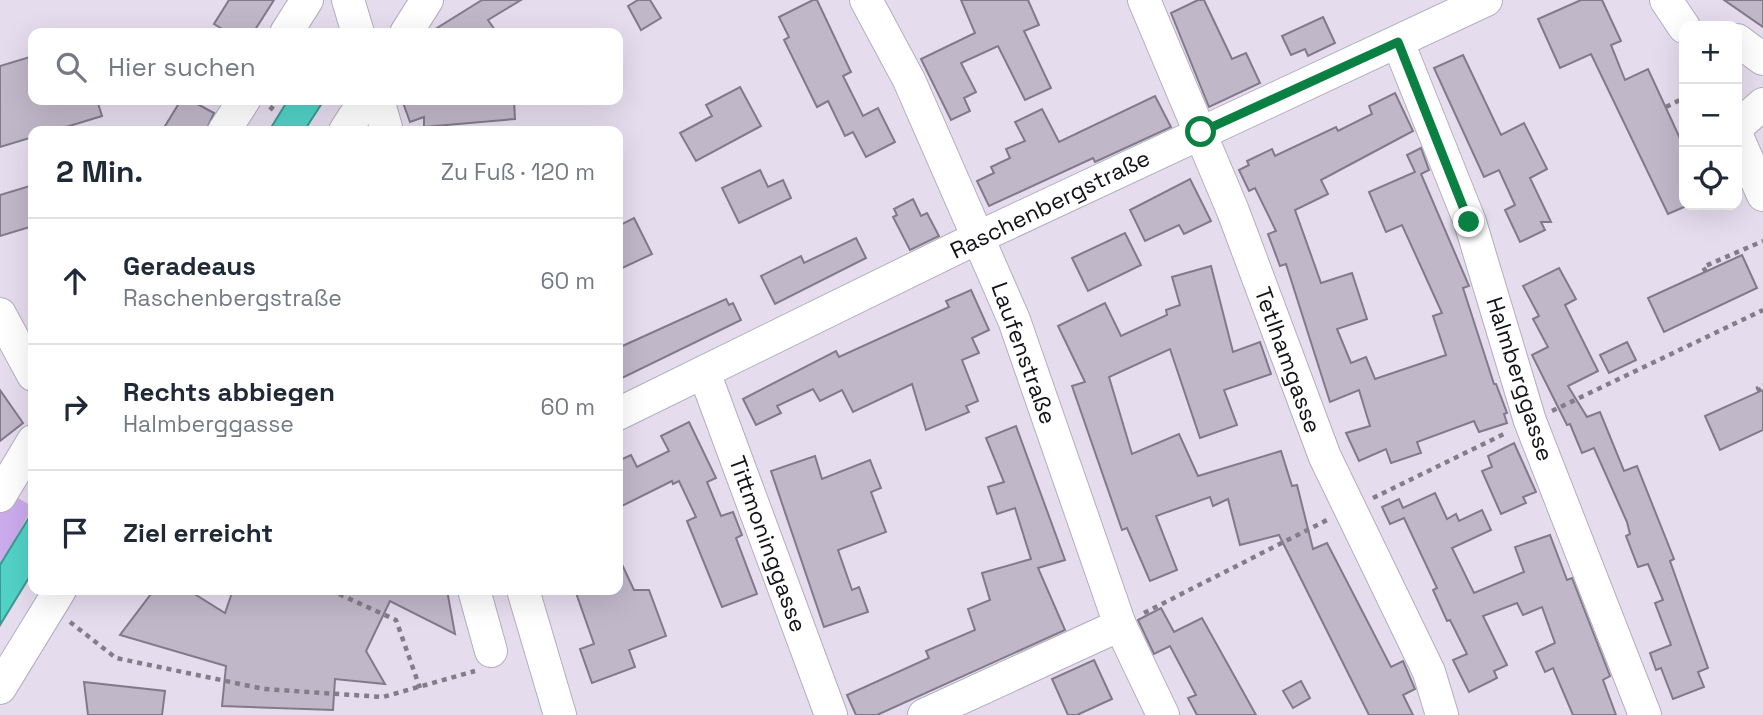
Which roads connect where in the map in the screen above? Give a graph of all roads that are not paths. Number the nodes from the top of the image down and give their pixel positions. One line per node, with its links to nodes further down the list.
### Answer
1 (307, 0): 9 (street)
2 (348, 0): 10 (street)
3 (427, 0): 11 (street)
4 (866, 0): 26 (street, Laufenstraße)
5 (1144, 0): 23 (street, Tetlhamgasse)
6 (1486, 0): 12 (street, Raschenbergstraße)
7 (1666, 0): 8 (street)
8 (1680, 21)
9 (289, 28)
10 (356, 28)
11 (409, 28)
12 (1398, 42): 23 (street, Raschenbergstraße); 44 (street, Halmberggasse)
13 (1742, 44): 14 (street)
14 (1763, 59)
15 (1763, 104): 19 (street)
16 (241, 105): 20 (street)
17 (362, 105): 21 (street)
18 (379, 105): 22 (street)
19 (1742, 123)
20 (227, 126)
21 (348, 126)
22 (386, 126)
23 (1201, 132): 26 (street, Raschenbergstraße); 43 (street, Tetlhamgasse)
24 (1742, 147): 25 (street)
25 (1763, 195)
26 (979, 237): 29 (street, Raschenbergstraße); 36 (street, Laufenstraße)
27 (0, 314): 28 (street)
28 (28, 365)
29 (704, 372): 30 (street, Raschenbergstraße); 40 (street, Tittmoninggasse)
30 (623, 412)
31 (28, 449): 32 (street)
32 (0, 496)
33 (475, 595): 37 (street)
34 (524, 595): 39 (street)
35 (56, 597): 38 (street)
36 (1120, 625): 41 (street); 42 (street, Laufenstraße)
37 (486, 660)
38 (0, 688)
39 (560, 715)
40 (831, 715)
41 (924, 715)
42 (1163, 715)
43 (1442, 715)
44 (1645, 715)

